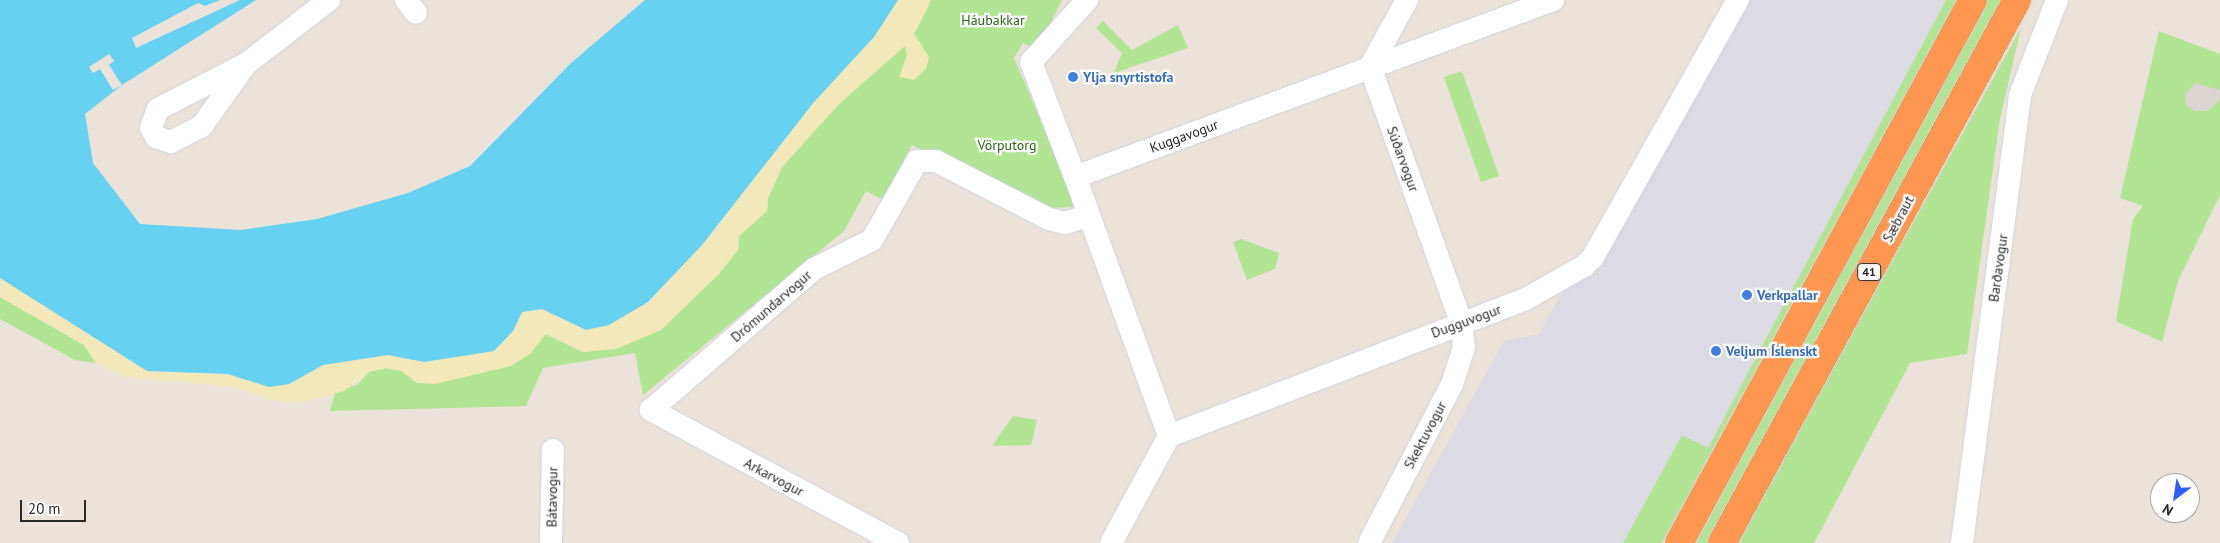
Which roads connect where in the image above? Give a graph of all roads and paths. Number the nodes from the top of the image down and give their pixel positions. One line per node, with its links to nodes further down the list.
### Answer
1 (329, 0): 9 (street)
2 (1087, 0): 11 (street)
3 (1407, 0): 10 (street)
4 (1553, 0): 10 (street, Kuggavogur)
5 (1738, 0): 13 (street, Dugguvogur)
6 (1973, 0): 21 (highway)
7 (2017, 0): 22 (highway, Sæbraut / 41)
8 (2057, 0): 23 (street, Barðavogur)
9 (246, 64)
10 (1370, 67): 11 (street, Kuggavogur); 13 (street, Súðarvogur)
11 (1074, 177): 12 (street)
12 (1089, 216): 14 (street, Drómundarvogur); 15 (street)
13 (1461, 322): 15 (street, Dugguvogur); 20 (street, Skektuvogur)
14 (651, 410): 18 (street, Arkarvogur)
15 (1169, 436): 19 (street)
16 (553, 450): 17 (street, Bátavogur)
17 (551, 543)
18 (898, 543)
19 (1111, 543)
20 (1369, 543)
21 (1679, 543)
22 (1722, 543)
23 (1962, 543)

